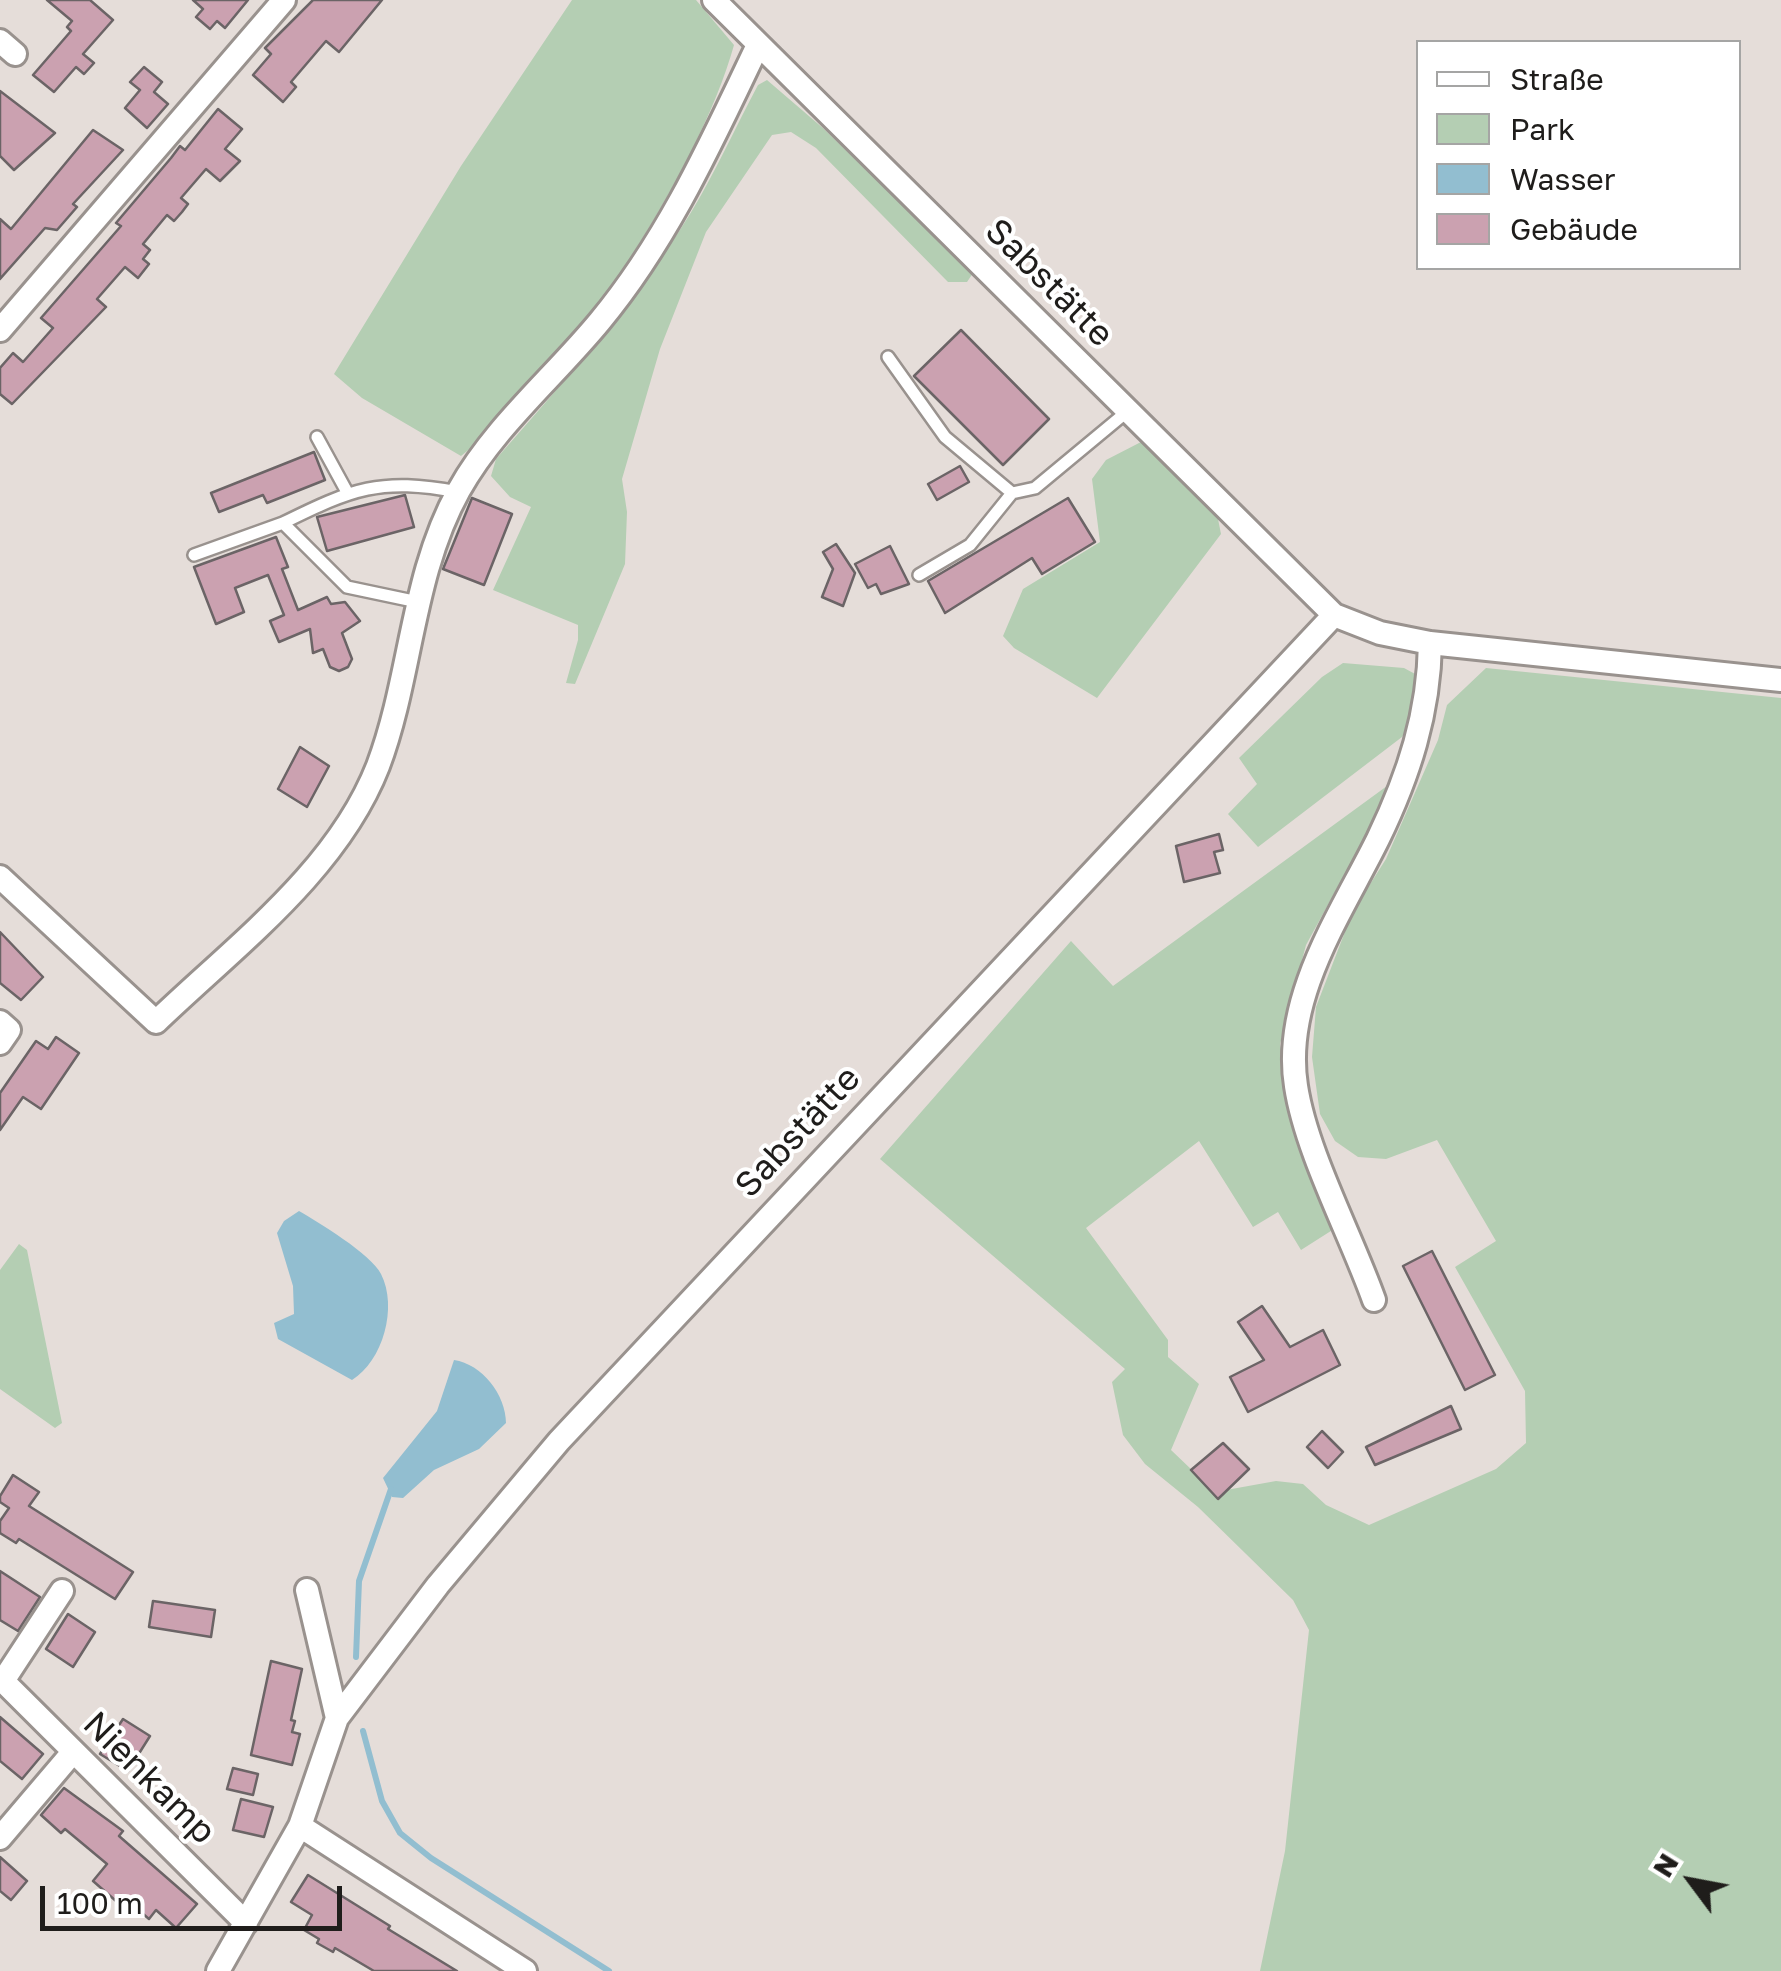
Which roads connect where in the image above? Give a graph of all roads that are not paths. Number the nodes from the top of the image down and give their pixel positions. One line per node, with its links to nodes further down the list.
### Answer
1 (284, 0): 4 (street)
2 (714, 0): 3 (street, Sabstätte)
3 (758, 46): 6 (street, Sabstätte); 9 (street)
4 (0, 330)
5 (888, 357): 10 (lane)
6 (1128, 410): 10 (lane); 15 (street, Sabstätte)
7 (317, 437): 8 (lane)
8 (347, 492): 9 (lane); 11 (lane)
9 (458, 492): 14 (street)
10 (1012, 493): 13 (lane)
11 (283, 523): 12 (lane); 14 (lane)
12 (194, 556)
13 (919, 575)
14 (418, 602): 18 (street)
15 (1334, 616): 16 (street, Sabstätte); 25 (street, Sabstätte)
16 (1430, 643): 17 (street, Sabstätte); 21 (street)
17 (1781, 680)
18 (0, 877)
19 (0, 1022): 20 (street)
20 (0, 1043)
21 (1374, 1300)
22 (307, 1590): 25 (street)
23 (62, 1591): 24 (street, Nienkamp)
24 (2, 1680): 26 (street, Nienkamp)
25 (337, 1718): 27 (street)
26 (73, 1752): 28 (street); 29 (street, Nienkamp)
27 (300, 1826): 29 (street); 31 (street)
28 (0, 1838)
29 (246, 1923): 30 (street)
30 (218, 1971)
31 (524, 1971)

